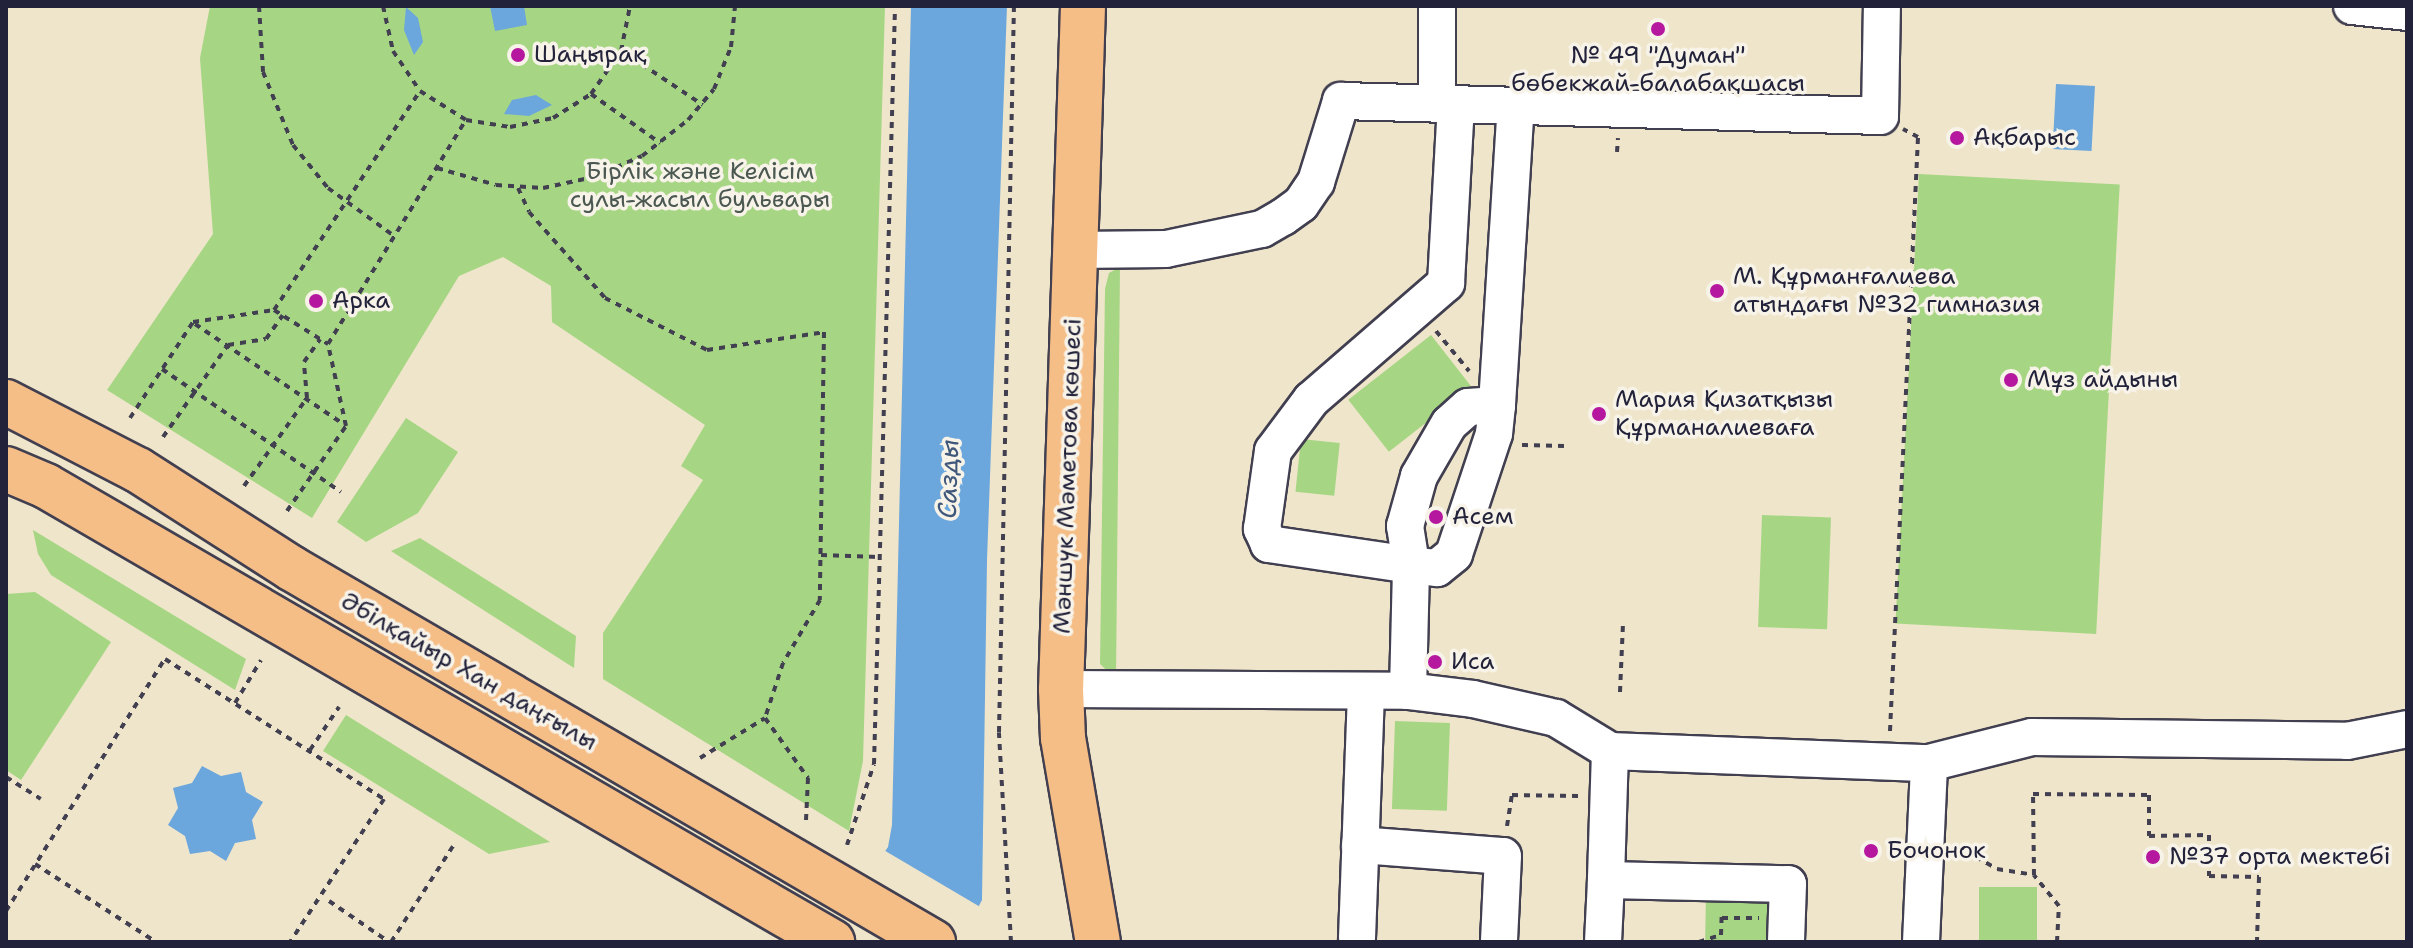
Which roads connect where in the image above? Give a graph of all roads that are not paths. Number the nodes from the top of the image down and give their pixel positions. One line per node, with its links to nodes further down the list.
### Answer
1 (1083, 6): 8 (main road, Мәншүк Мәметова көшесі)
2 (1437, 6): 6 (street)
3 (1882, 6): 7 (street)
4 (2352, 6): 5 (street)
5 (2400, 9)
6 (1446, 104): 7 (street); 8 (street); 14 (street)
7 (1516, 106): 10 (street)
8 (1075, 250): 15 (main road, Мәншүк Мәметова көшесі)
9 (6, 402): 11 (main road, Әбілқайыр Хан даңғылы)
10 (1497, 405): 14 (street); 14 (street)
11 (151, 454): 13 (main road); 19 (main road, Әбілқайыр Хан даңғылы)
12 (6, 469): 13 (main road)
13 (46, 486): 18 (main road)
14 (1411, 565): 17 (street)
15 (1061, 689): 16 (street); 29 (main road, Мәншүк Мәметова көшесі)
16 (1366, 691): 17 (street); 23 (street)
17 (1408, 691): 21 (street)
18 (440, 719): 19 (main road); 26 (main road)
19 (562, 727): 28 (main road, Әбілқайыр Хан даңғылы)
20 (2407, 729): 22 (street)
21 (1610, 751): 22 (street); 24 (street)
22 (1929, 763): 32 (street)
23 (1360, 845): 27 (street); 30 (street)
24 (1606, 880): 25 (street); 31 (street)
25 (1787, 929)
26 (819, 935)
27 (1357, 938)
28 (933, 942)
29 (1098, 942)
30 (1499, 942)
31 (1603, 942)
32 (1921, 942)

